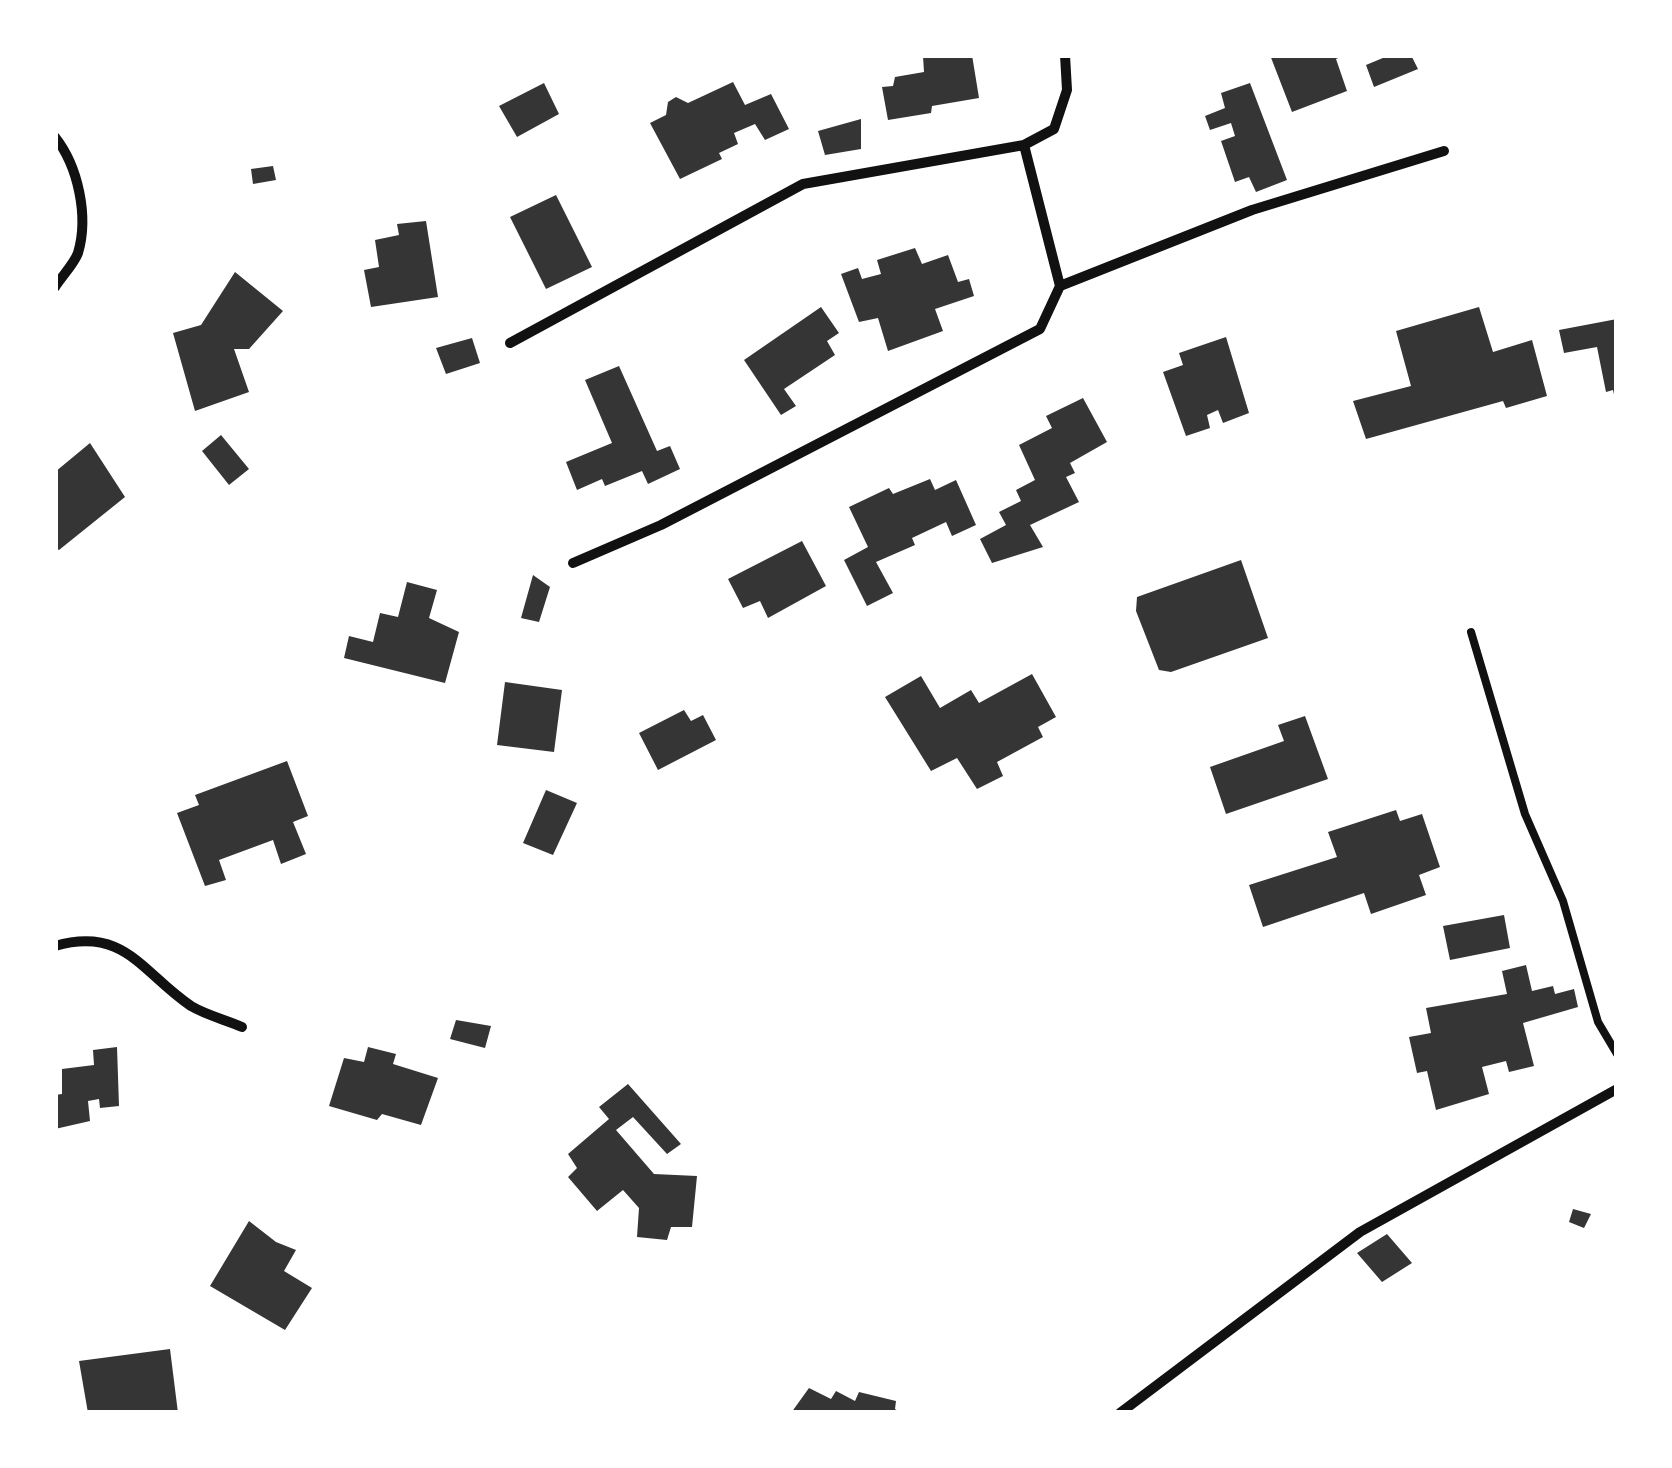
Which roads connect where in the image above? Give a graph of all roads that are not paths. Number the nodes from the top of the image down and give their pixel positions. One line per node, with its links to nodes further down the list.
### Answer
1 (1065, 55): 3 (street)
2 (55, 137): 5 (street)
3 (1024, 146): 6 (street); 7 (street)
4 (1444, 151): 6 (street)
5 (55, 286)
6 (1060, 286): 8 (street)
7 (510, 344)
8 (573, 563)
9 (1471, 632): 12 (lane)
10 (55, 946): 11 (street)
11 (242, 1027)
12 (1617, 1054)
13 (1617, 1090): 14 (street)
14 (1120, 1413)

